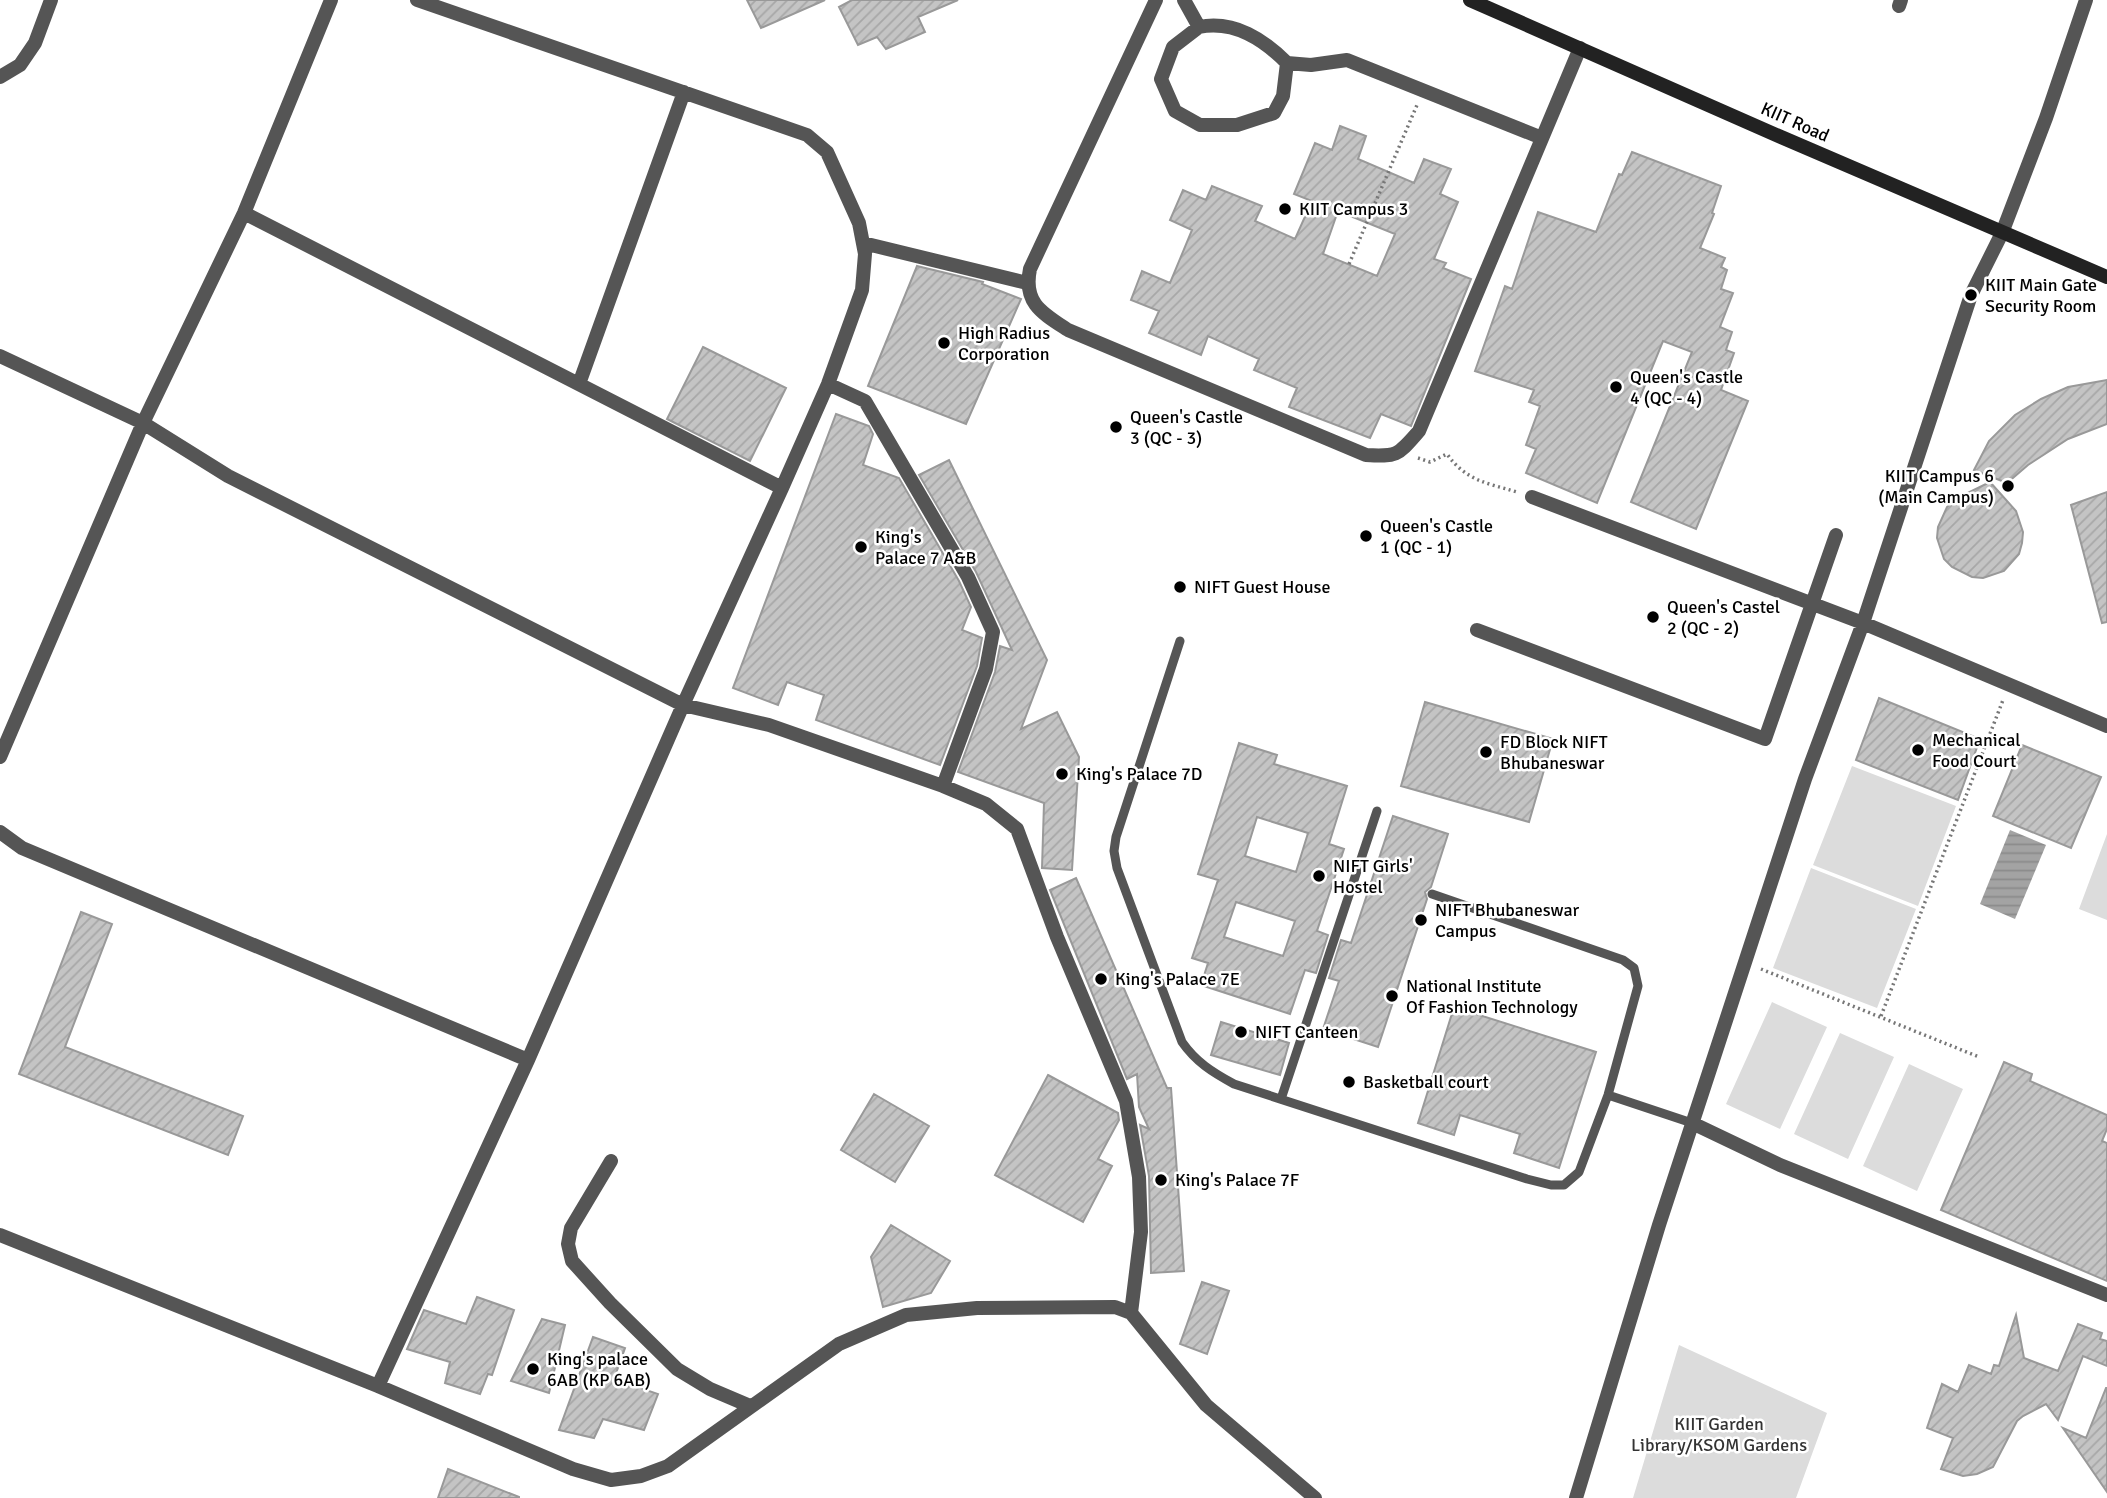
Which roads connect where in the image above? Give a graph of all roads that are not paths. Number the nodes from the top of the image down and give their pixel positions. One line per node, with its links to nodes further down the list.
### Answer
1 (51, 0): 11 (street)
2 (331, 0): 14 (street)
3 (417, 0): 12 (street)
4 (1156, 0): 18 (street)
5 (1184, 0): 8 (street)
6 (1471, 0): 9 (main road, KIIT Road)
7 (2086, 0): 15 (street)
8 (1199, 27): 10 (street); 10 (street)
9 (1580, 48): 13 (street); 15 (main road, KIIT Road)
10 (1287, 63): 13 (street)
11 (0, 77)
12 (684, 92): 16 (street); 20 (street)
13 (1542, 138): 18 (street)
14 (244, 212): 20 (street); 22 (street)
15 (2002, 233): 17 (main road, KIIT Road); 27 (street)
16 (863, 243): 18 (street); 21 (street)
17 (2107, 277)
18 (1027, 282)
19 (0, 356): 22 (street)
20 (579, 384): 23 (street)
21 (828, 384): 23 (street); 33 (street)
22 (144, 423): 30 (street); 32 (street)
23 (782, 488): 30 (street)
24 (1532, 497): 26 (street)
25 (1836, 535): 26 (street)
26 (1813, 604): 27 (street); 28 (street)
27 (1863, 623): 31 (street); 40 (street)
28 (1477, 630)
29 (1180, 641): 39 (lane)
30 (684, 705): 33 (street); 37 (street)
31 (2107, 726)
32 (0, 757)
33 (943, 786): 44 (street)
34 (1377, 811): 39 (lane)
35 (0, 832): 37 (street)
36 (1432, 894): 38 (lane)
37 (528, 1060): 45 (street)
38 (1608, 1095): 39 (lane); 40 (lane)
39 (1281, 1099)
40 (1692, 1123): 43 (street); 48 (street)
41 (611, 1161): 46 (street)
42 (0, 1235): 45 (street)
43 (2107, 1295)
44 (1131, 1313): 46 (street); 47 (street)
45 (378, 1386): 46 (street)
46 (750, 1406)
47 (1315, 1498)
48 (1576, 1498)

